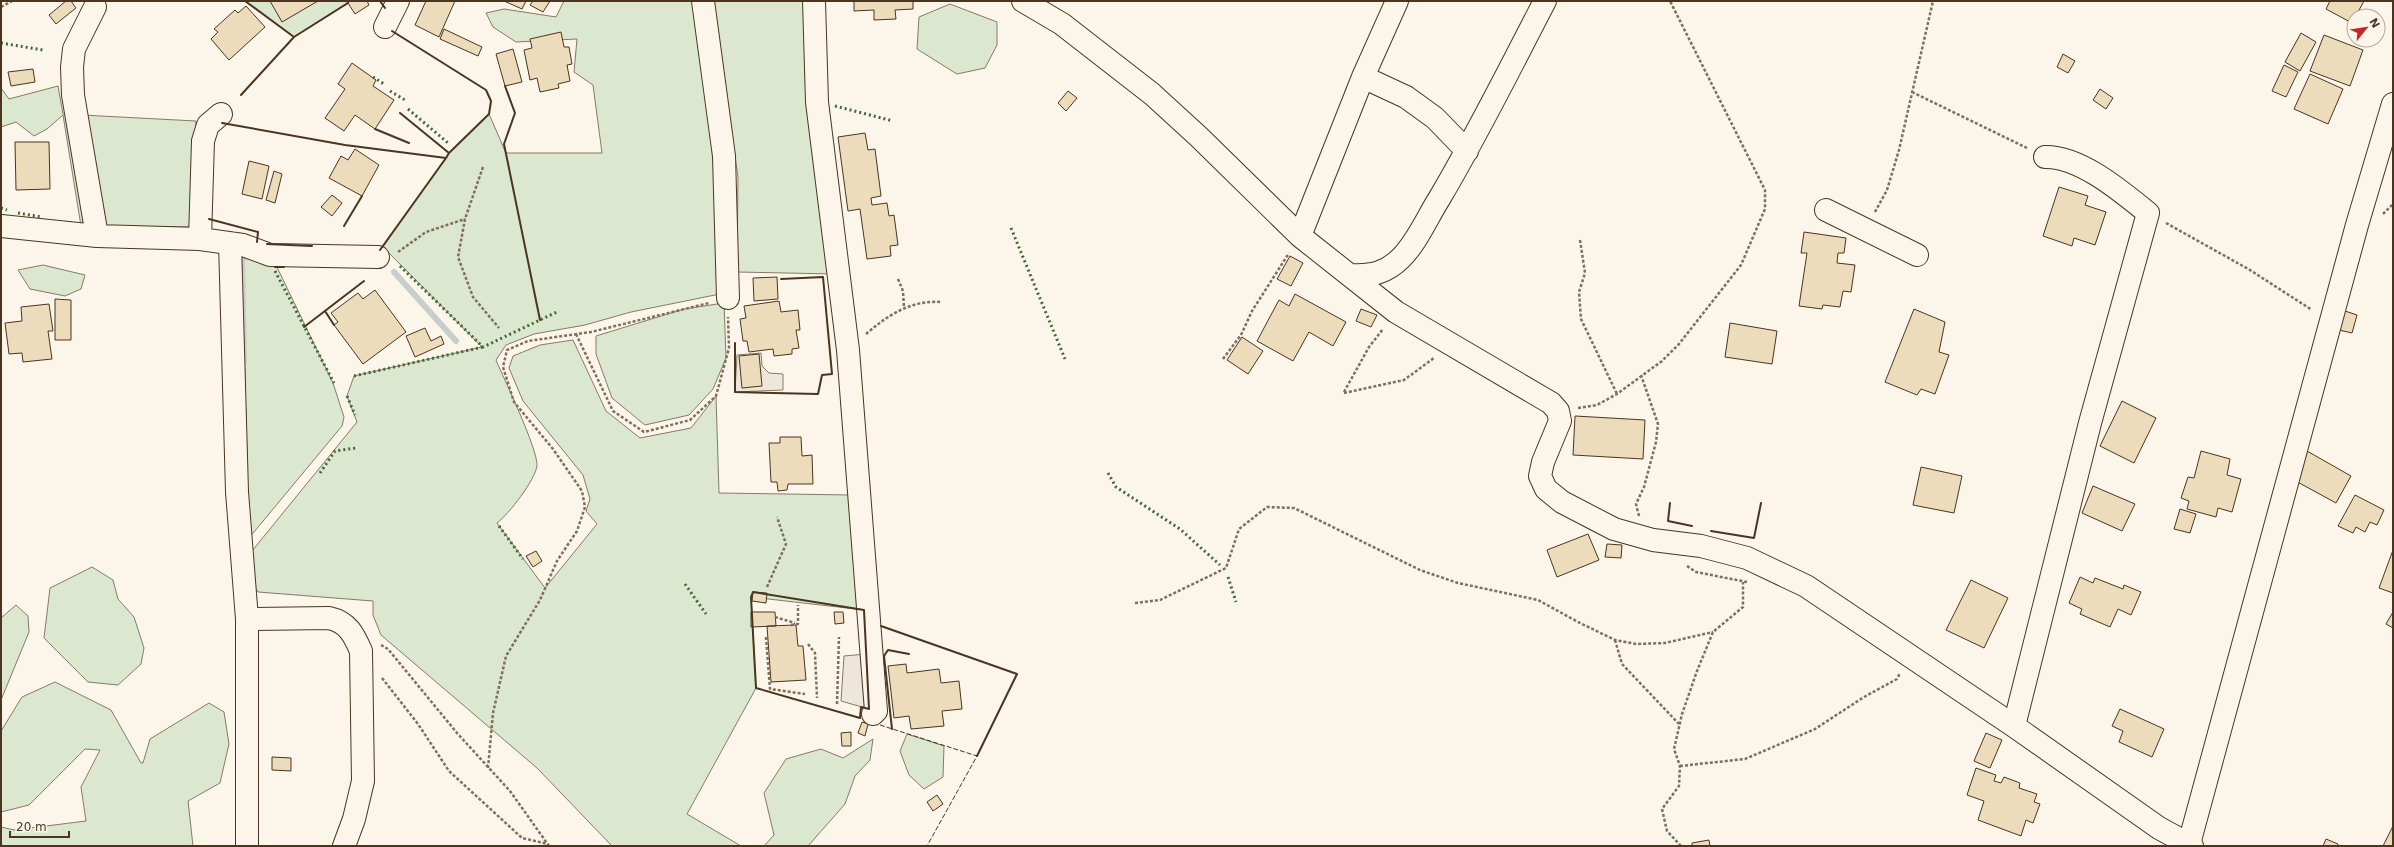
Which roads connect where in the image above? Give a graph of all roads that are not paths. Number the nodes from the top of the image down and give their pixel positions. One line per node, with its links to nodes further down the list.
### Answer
1 (398, 1): 8 (street)
2 (703, 1): 23 (street)
3 (814, 1): 25 (street)
4 (1023, 1): 17 (street)
5 (1397, 1): 9 (street)
6 (1545, 1): 12 (street)
7 (95, 7): 16 (street)
8 (385, 27)
9 (1363, 77): 12 (street); 17 (street)
10 (2393, 104): 28 (street)
11 (221, 114): 18 (street)
12 (1467, 151): 22 (street)
13 (2046, 157): 26 (street)
14 (1826, 210): 20 (street)
15 (1, 226): 16 (street)
16 (97, 236): 18 (street)
17 (1300, 236): 22 (street)
18 (200, 239): 19 (street)
19 (230, 243): 21 (street); 24 (street)
20 (1917, 255)
21 (378, 258)
22 (1351, 275): 26 (street)
23 (728, 298)
24 (247, 619): 27 (street); 29 (street)
25 (873, 714)
26 (2014, 726): 28 (street)
27 (253, 844)
28 (2190, 845)
29 (344, 846)

